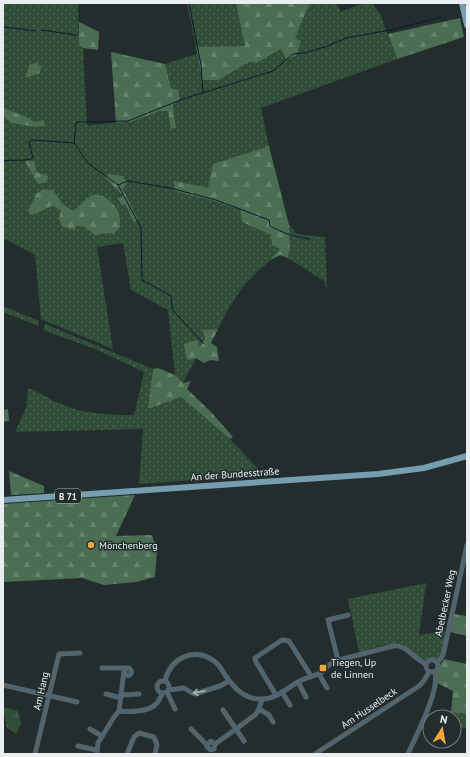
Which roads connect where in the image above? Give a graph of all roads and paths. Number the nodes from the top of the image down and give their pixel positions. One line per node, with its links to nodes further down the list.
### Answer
1 (462, 3): 2 (main road)
2 (467, 25)
3 (467, 456): 4 (main road, An der Bundesstraße / B 71)
4 (3, 500)
5 (467, 545): 9 (street, Abelbecker Weg)
6 (348, 615): 8 (street)
7 (80, 653): 26 (street, Am Hang)
8 (338, 660): 10 (street); 14 (street)
9 (437, 663): 10 (street); 13 (street, Abelbecker Weg)
10 (426, 664): 12 (street)
11 (102, 668): 27 (street)
12 (429, 672): 13 (street); 50 (street, Am Husselbeck)
13 (435, 672): 51 (street, Abelbecker Weg)
14 (319, 674): 15 (street); 20 (street)
15 (311, 676): 18 (street); 25 (street)
16 (165, 681): 17 (street); 21 (street); 21 (street)
17 (229, 681): 21 (street, one-way to 21); 29 (street)
18 (298, 682): 22 (street); 28 (street)
19 (3, 685): 26 (street)
20 (327, 688)
21 (166, 692): 32 (street); 35 (street)
22 (282, 692): 25 (street); 31 (street)
23 (106, 694): 27 (street)
24 (139, 694): 27 (street)
25 (276, 695): 29 (street)
26 (49, 696): 30 (street); 47 (street, Am Hang)
27 (121, 696): 35 (street)
28 (306, 697)
29 (262, 699): 33 (street)
30 (77, 702)
31 (290, 705)
32 (175, 709)
33 (259, 709): 36 (street); 39 (street)
34 (223, 710): 39 (street)
35 (119, 711): 40 (street)
36 (273, 722)
37 (90, 729): 40 (street)
38 (191, 729): 42 (street)
39 (236, 729): 41 (street); 43 (street)
40 (102, 736): 45 (street)
41 (244, 741)
42 (207, 744): 43 (street); 46 (street)
43 (215, 744): 46 (street)
44 (78, 746): 45 (street)
45 (96, 752)
46 (211, 752)
47 (35, 754)
48 (127, 754): 49 (street)
49 (155, 754)
50 (315, 754)
51 (408, 754)

